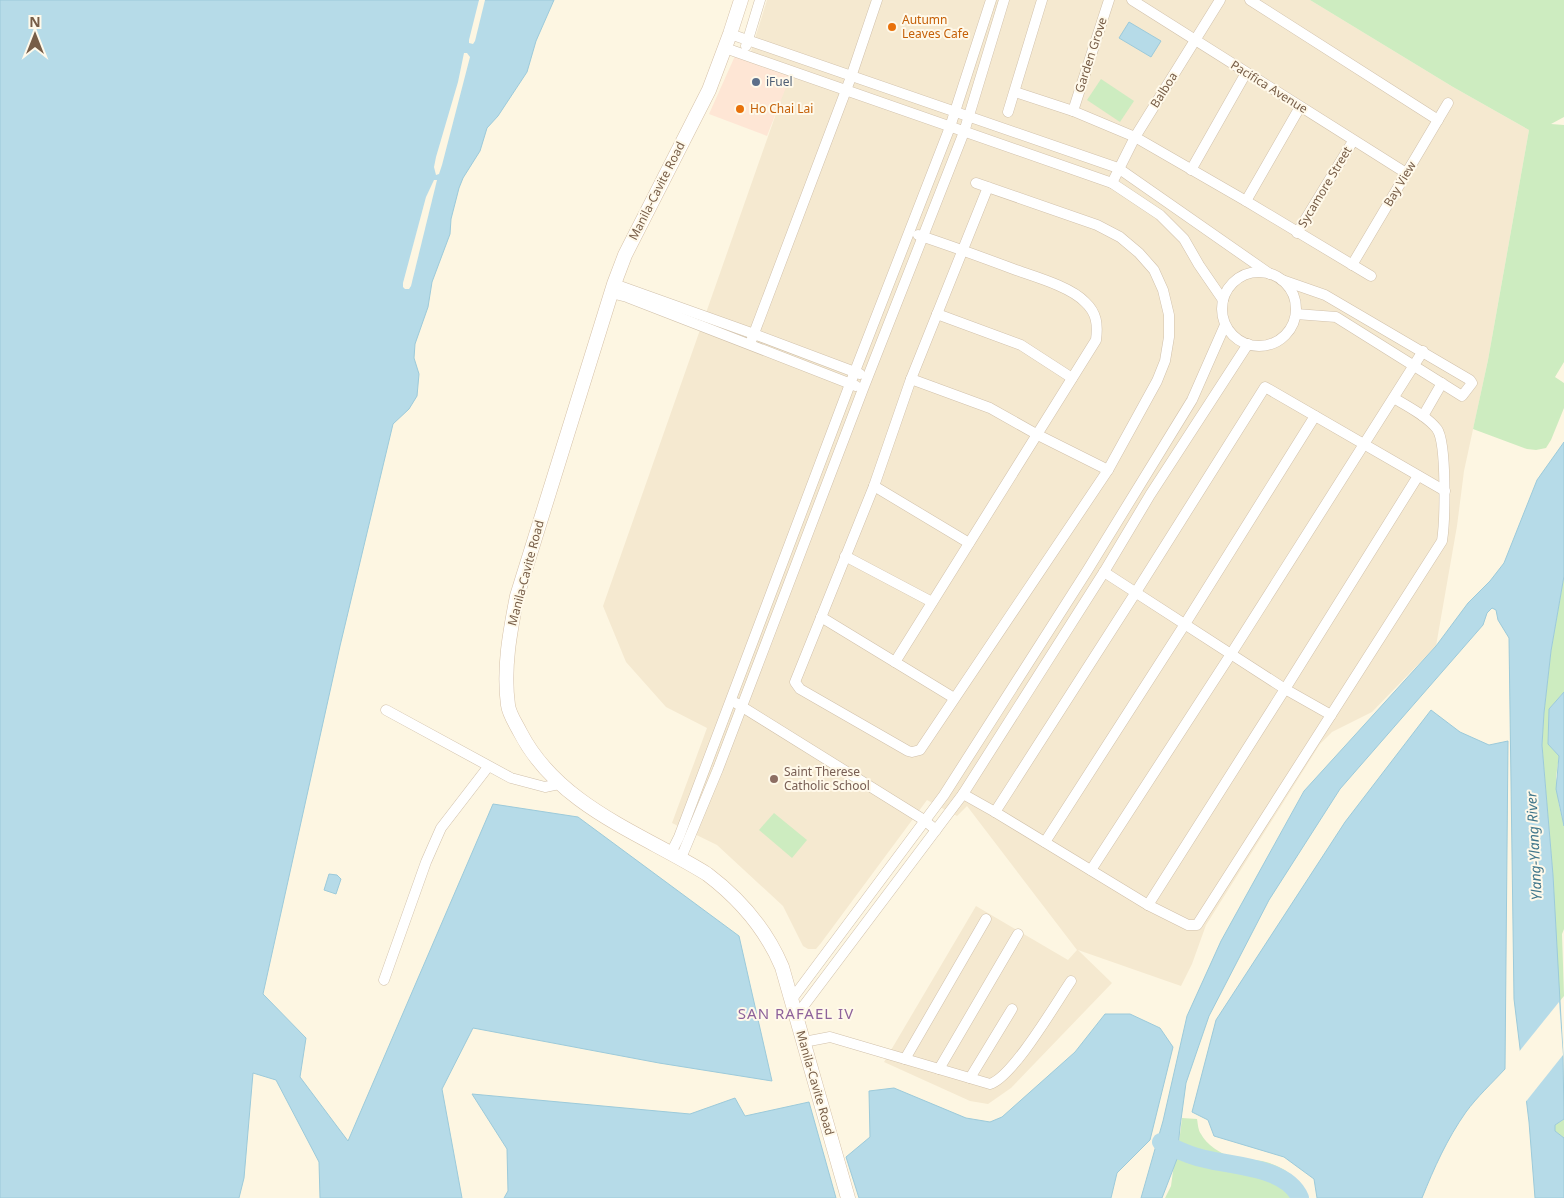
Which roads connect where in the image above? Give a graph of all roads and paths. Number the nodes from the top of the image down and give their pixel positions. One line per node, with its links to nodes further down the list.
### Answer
1 (741, 0): 11 (main road, Manila-Cavite Road)
2 (760, 0): 13 (street)
3 (877, 0): 17 (street)
4 (991, 0): 24 (street)
5 (1004, 0): 25 (street)
6 (1042, 0): 19 (street)
7 (1109, 0): 22 (street, Garden Grove)
8 (1132, 0): 12 (street, Pacifica Avenue)
9 (1220, 0): 12 (street, Balboa)
10 (1250, 0): 26 (street)
11 (730, 34): 13 (street); 14 (main road, Manila-Cavite Road)
12 (1196, 40): 16 (street, Pacifica Avenue); 29 (street, Balboa)
13 (748, 41): 15 (street); 17 (street)
14 (724, 48): 15 (street); 46 (main road, Manila-Cavite Road)
15 (743, 54): 18 (street)
16 (1246, 74): 21 (street, Pacifica Avenue); 32 (street)
17 (851, 77): 18 (street); 24 (street)
18 (845, 91): 27 (street); 51 (street)
19 (1015, 92): 22 (street); 23 (street)
20 (1448, 103): 26 (street, Bay View)
21 (1300, 107): 30 (street, Pacifica Avenue); 37 (street)
22 (1073, 111): 29 (street)
23 (1008, 112)
24 (954, 113): 25 (street); 27 (street)
25 (969, 117): 28 (street); 31 (street)
26 (1438, 120): 33 (street, Bay View)
27 (950, 126): 28 (street); 38 (street)
28 (964, 132): 35 (street); 40 (street)
29 (1134, 137): 31 (street, Balboa); 32 (street)
30 (1353, 141): 33 (street, Pacifica Avenue); 39 (street, Sycamore Street)
31 (1118, 168): 35 (street, Balboa); 43 (street)
32 (1191, 170): 37 (street)
33 (1406, 173): 42 (street, Bay View)
34 (976, 183): 36 (street)
35 (1112, 183): 47 (street)
36 (988, 187): 41 (street); 68 (street)
37 (1246, 201): 39 (street)
38 (909, 232): 40 (street); 56 (street)
39 (1297, 233): 42 (street)
40 (923, 237): 41 (street); 57 (street)
41 (961, 250): 48 (street); 58 (street)
42 (1352, 265): 44 (street)
43 (1270, 274): 45 (street); 47 (street)
44 (1371, 276)
45 (1282, 280): 49 (street); 54 (street)
46 (613, 288): 51 (street); 52 (street); 90 (main road, Manila-Cavite Road)
47 (1223, 300): 50 (street)
48 (937, 314): 58 (street); 59 (street)
49 (1296, 314): 53 (street); 55 (street)
50 (1225, 325): 53 (street); 71 (street)
51 (754, 334): 52 (street); 56 (street)
52 (750, 344): 61 (street)
53 (1248, 344): 73 (street)
54 (1424, 351): 55 (street); 60 (street)
55 (1415, 365): 60 (street); 63 (street)
56 (854, 372): 57 (street); 61 (street)
57 (868, 377): 62 (street)
58 (1072, 378): 66 (street)
59 (911, 379): 66 (street); 70 (street)
60 (1442, 383): 65 (street)
61 (850, 384): 62 (street); 85 (street)
62 (863, 389): 86 (street)
63 (1394, 398): 65 (street); 67 (street)
64 (1315, 416): 67 (street); 77 (street); 80 (street)
65 (1422, 416): 72 (street)
66 (1038, 435): 68 (street); 74 (street)
67 (1364, 445): 69 (street); 81 (street)
68 (1108, 470): 84 (street)
69 (1418, 476): 72 (street); 83 (street)
70 (874, 486): 74 (street); 75 (street)
71 (1139, 488): 73 (street); 93 (street)
72 (1445, 491): 88 (street)
73 (1150, 495): 76 (street)
74 (969, 543): 78 (street)
75 (845, 556): 78 (street); 79 (street)
76 (1104, 572): 77 (street); 91 (street)
77 (1136, 592): 80 (street); 92 (street)
78 (932, 602): 82 (street)
79 (821, 617): 82 (street); 84 (street)
80 (1185, 624): 81 (street); 95 (street)
81 (1231, 654): 83 (street); 97 (street)
82 (895, 662): 84 (street)
83 (1285, 689): 88 (street); 98 (street)
84 (954, 698)
85 (731, 700): 86 (street); 96 (street)
86 (742, 706): 93 (street); 96 (street)
87 (386, 710): 89 (street)
88 (1330, 715): 98 (street)
89 (488, 767): 90 (street); 101 (street)
90 (559, 784): 96 (main road, Manila-Cavite Road)
91 (962, 794): 92 (street); 94 (street)
92 (995, 812): 95 (street)
93 (924, 820): 94 (street); 103 (street)
94 (936, 830): 105 (street)
95 (1045, 842): 97 (street)
96 (676, 855): 103 (main road, Manila-Cavite Road)
97 (1091, 870): 98 (street)
98 (1148, 905)
99 (986, 918): 107 (street)
100 (1018, 934): 108 (street)
101 (384, 980)
102 (1071, 981): 109 (street)
103 (792, 999): 105 (main road, Manila-Cavite Road)
104 (1012, 1009): 109 (street)
105 (796, 1016): 106 (main road, Manila-Cavite Road)
106 (804, 1042): 107 (street); 110 (main road, Manila-Cavite Road)
107 (905, 1059): 108 (street)
108 (939, 1069): 109 (street)
109 (970, 1078)
110 (848, 1198)

